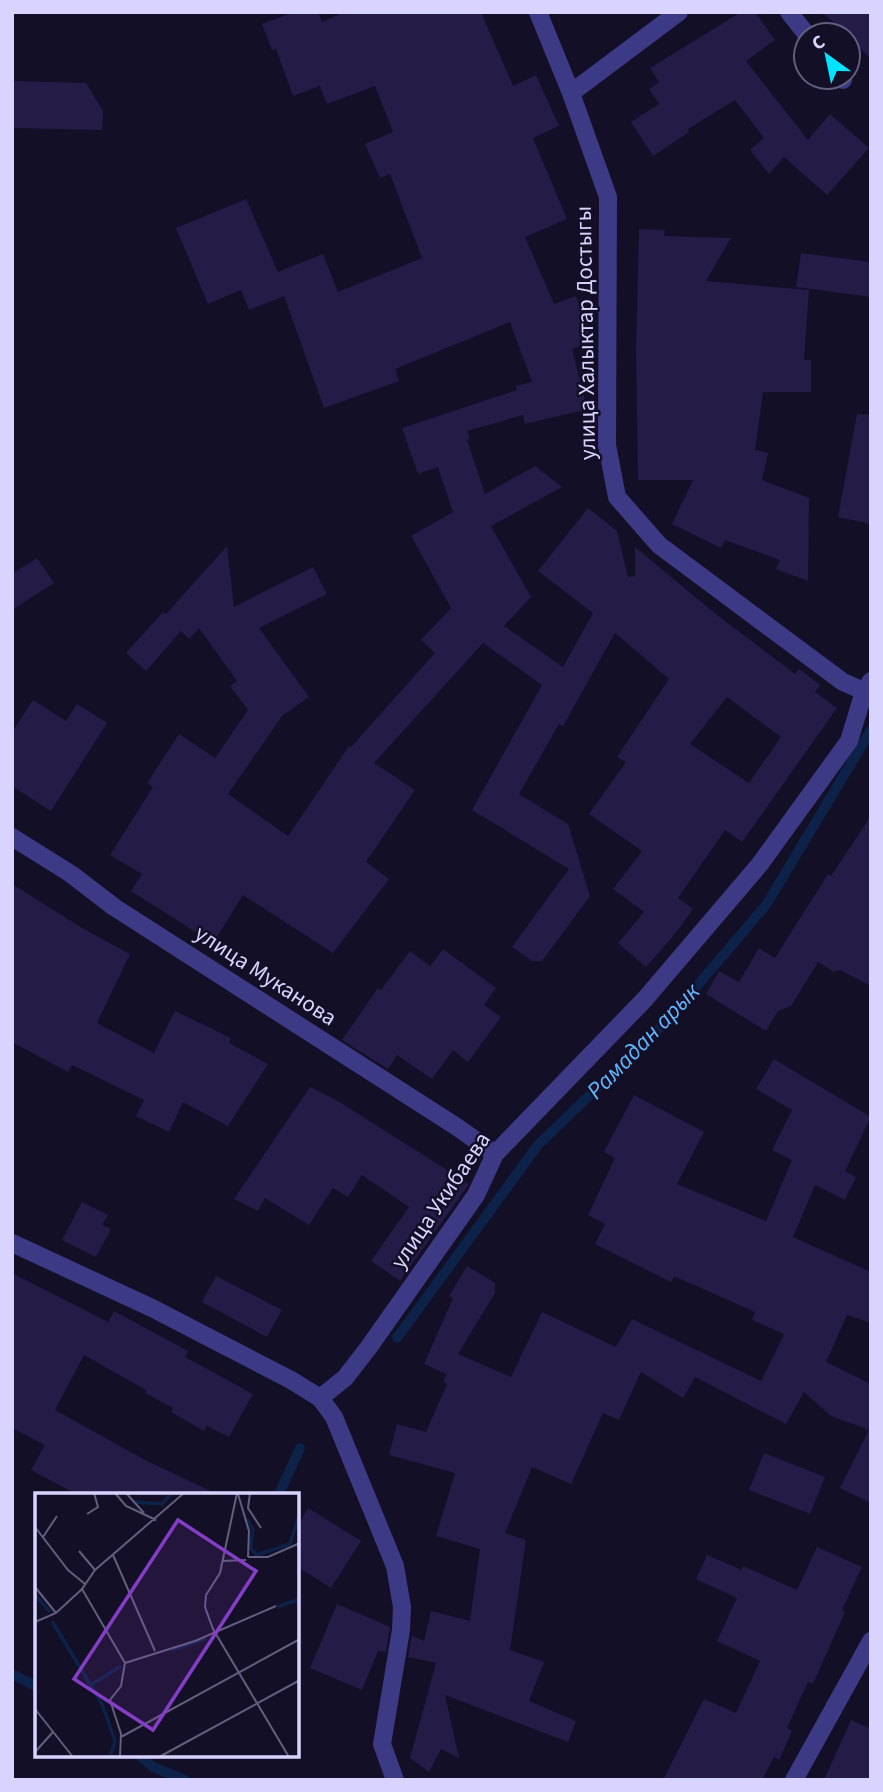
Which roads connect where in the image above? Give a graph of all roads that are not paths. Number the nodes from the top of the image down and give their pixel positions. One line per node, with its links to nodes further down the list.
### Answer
1 (538, 12): 3 (street, улица Халыктар Достыгы)
2 (679, 12): 3 (street)
3 (571, 93): 4 (street, улица Халыктар Достыгы)
4 (869, 689): 6 (street, улица Укибаева)
5 (12, 837): 6 (street, улица Муканова)
6 (495, 1154): 8 (street, улица Укибаева)
7 (12, 1243): 8 (street)
8 (320, 1398): 10 (street)
9 (871, 1642): 11 (street)
10 (395, 1780)
11 (794, 1780)

